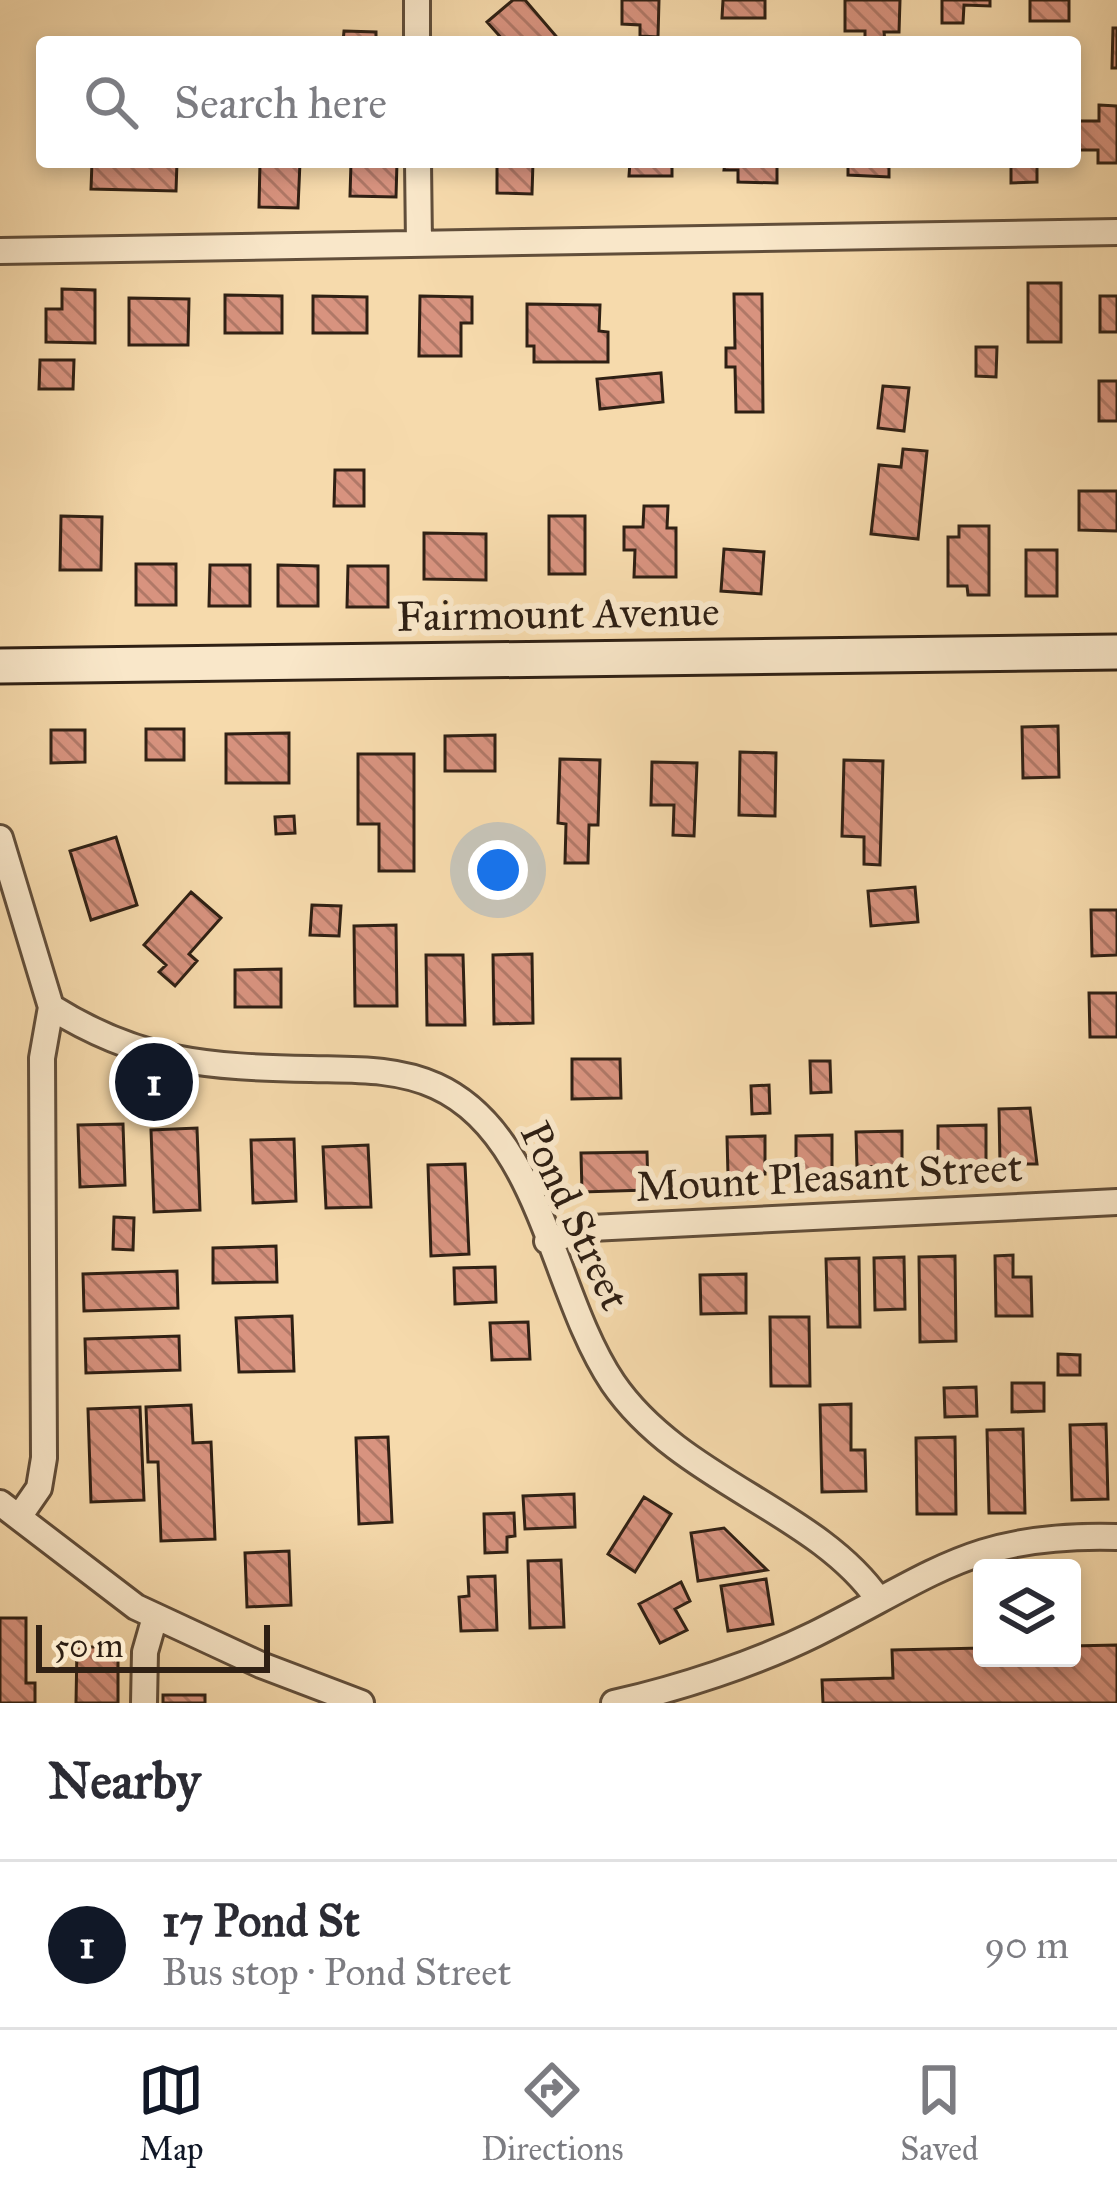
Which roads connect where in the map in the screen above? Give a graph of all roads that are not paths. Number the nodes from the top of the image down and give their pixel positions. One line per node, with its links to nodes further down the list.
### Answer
1 (417, 0): 2 (street)
2 (417, 36)
3 (418, 168): 5 (street)
4 (1117, 232): 5 (street)
5 (419, 244): 6 (street)
6 (0, 250)
7 (1117, 652): 8 (street, Fairmount Avenue)
8 (0, 666)
9 (0, 838): 10 (street)
10 (51, 1007): 12 (street, Pond Street); 13 (street)
11 (1117, 1202): 12 (street, Mount Pleasant Street)
12 (548, 1240): 15 (street, Pond Street)
13 (9, 1510): 16 (street)
14 (1117, 1538): 15 (street)
15 (878, 1599): 19 (street)
16 (155, 1618): 17 (street); 18 (street)
17 (144, 1703)
18 (361, 1703)
19 (614, 1703)

